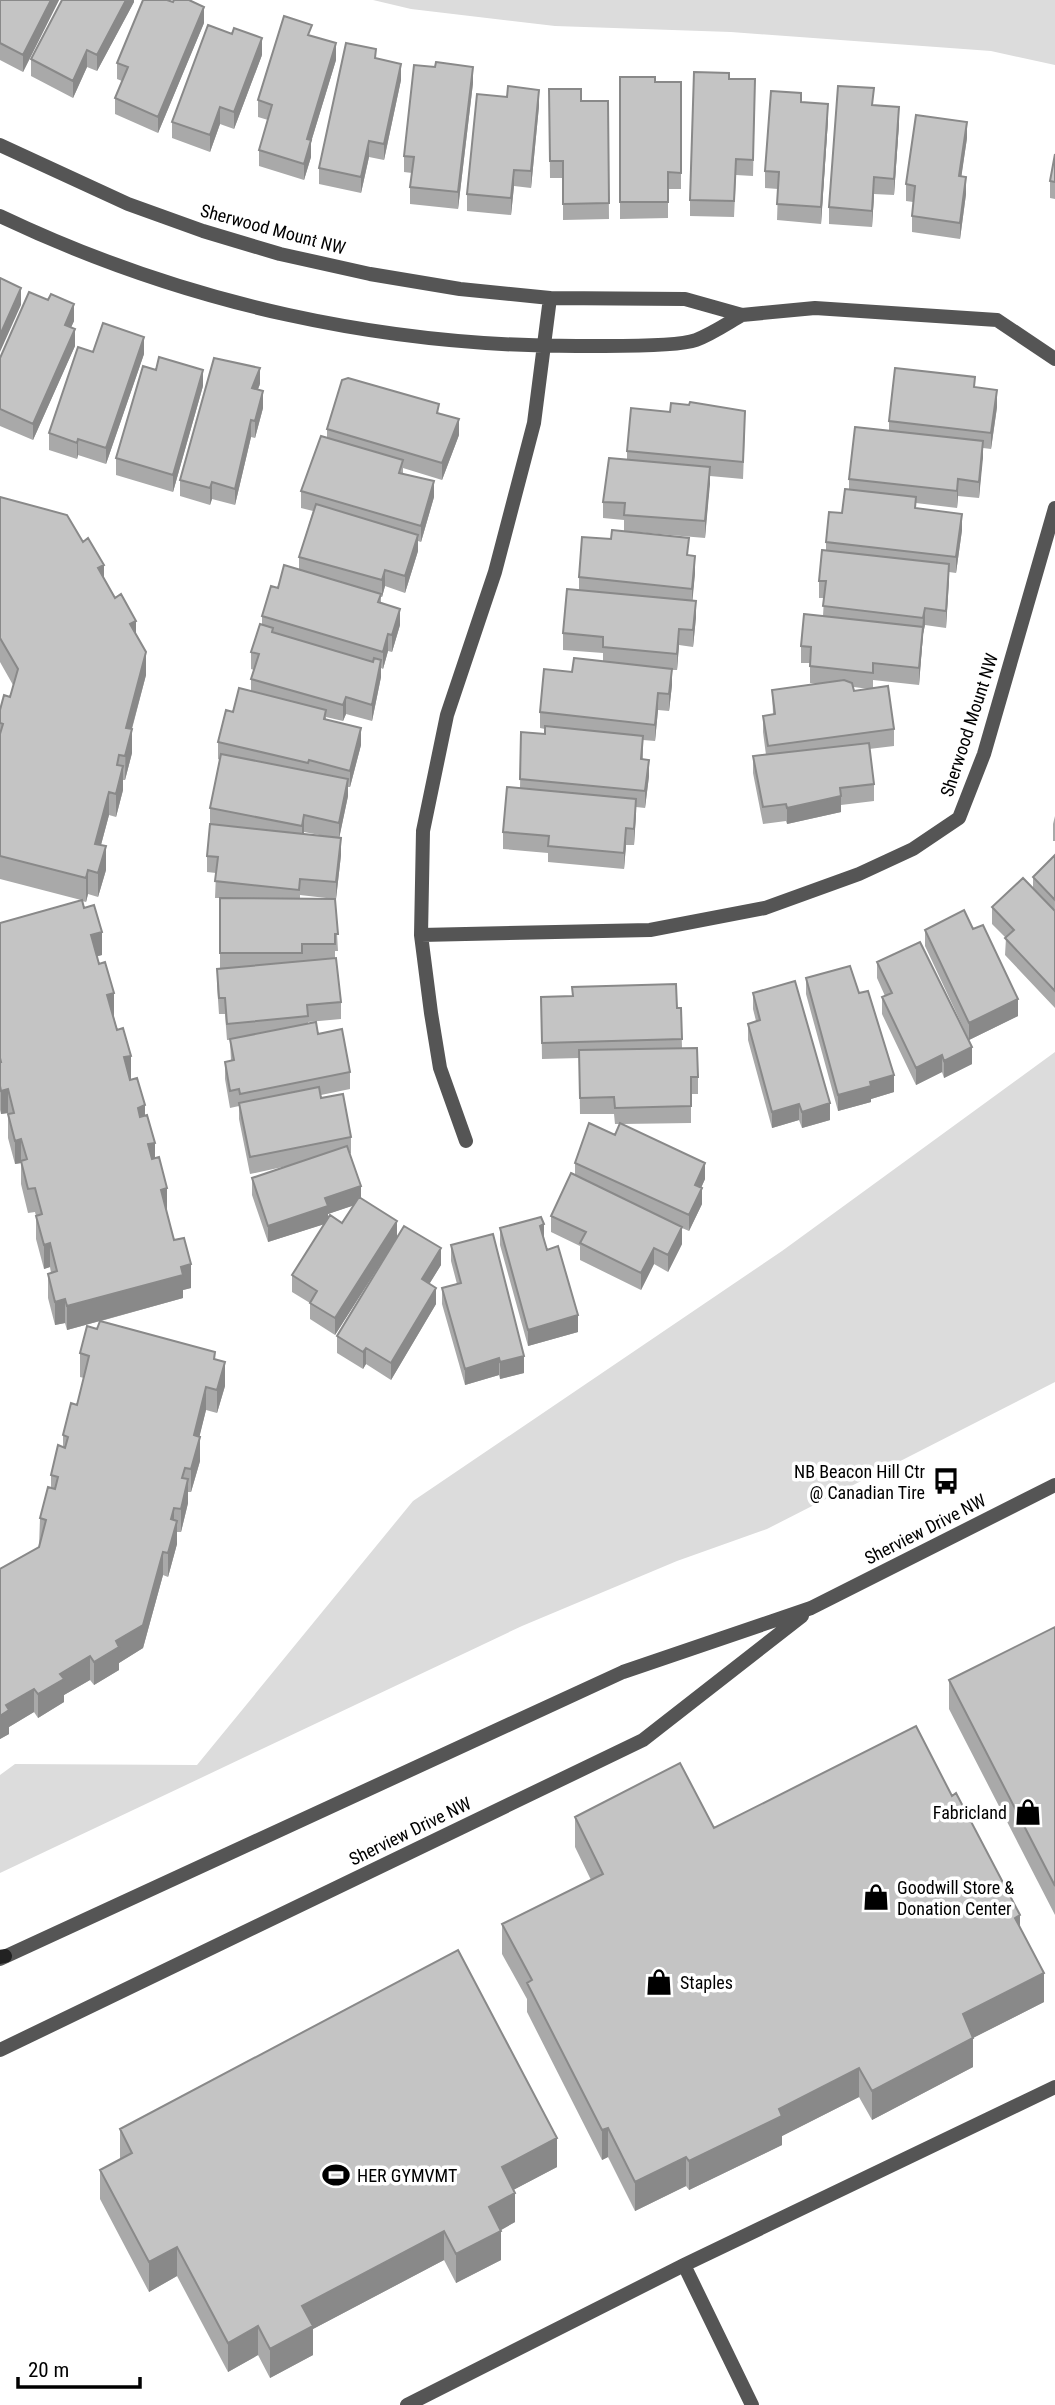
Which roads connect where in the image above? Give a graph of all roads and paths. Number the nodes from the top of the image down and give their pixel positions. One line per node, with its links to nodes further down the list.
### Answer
1 (0, 145): 3 (street, Sherwood Mount NW)
2 (0, 216): 5 (street, Sherwood Mount NW)
3 (550, 298): 4 (street, Sherwood Mount NW); 5 (street)
4 (742, 314): 5 (street, Sherwood Mount NW); 6 (street, Sherwood Mount NW)
5 (545, 346): 8 (street)
6 (1055, 359)
7 (1055, 508): 8 (street, Sherwood Mount NW)
8 (421, 934): 9 (street)
9 (466, 1141)
10 (1055, 1485): 11 (street, Sherview Drive NW)
11 (811, 1608): 12 (street, Sherview Drive NW); 13 (street, Sherview Drive NW)
12 (2, 1957)
13 (0, 2050)
14 (1055, 2087): 15 (street)
15 (684, 2265): 16 (street); 17 (street)
16 (407, 2405)
17 (752, 2405)

